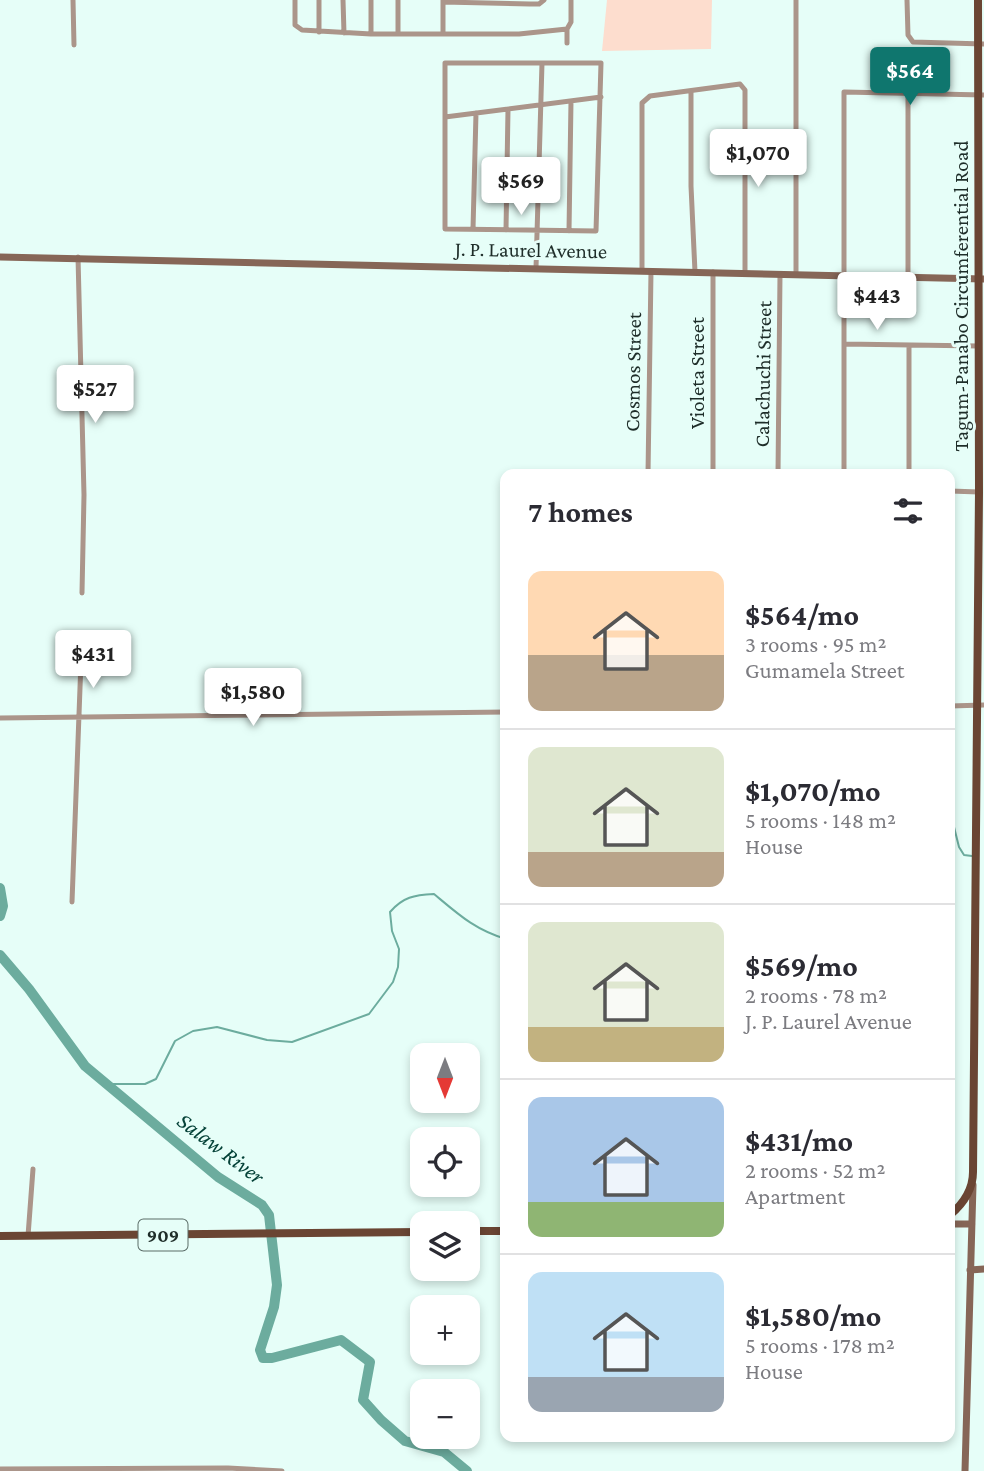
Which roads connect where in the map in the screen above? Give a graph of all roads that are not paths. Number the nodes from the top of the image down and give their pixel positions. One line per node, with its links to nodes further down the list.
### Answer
1 (73, 0): 21 (street)
2 (295, 0): 14 (street)
3 (319, 0): 14 (street)
4 (343, 0): 15 (street)
5 (371, 0): 17 (street)
6 (398, 0): 16 (street)
7 (544, 0): 12 (street)
8 (571, 0): 13 (street)
9 (796, 0): 45 (street)
10 (906, 0): 20 (street)
11 (978, 0): 20 (main road, Tagum-Panabo Circumferential Road)
12 (443, 1): 18 (street)
13 (567, 29): 18 (street); 19 (street)
14 (320, 32): 15 (street)
15 (344, 33): 17 (street)
16 (398, 33): 17 (street); 18 (street)
17 (371, 34)
18 (443, 34)
19 (567, 43)
20 (981, 44): 25 (main road, Tagum-Panabo Circumferential Road)
21 (74, 45)
22 (542, 63): 26 (street); 28 (street); 31 (street)
23 (691, 91): 39 (street); 41 (street); 43 (street)
24 (908, 94): 25 (street); 46 (street); 47 (street)
25 (981, 95): 48 (main road, Tagum-Panabo Circumferential Road)
26 (601, 97): 27 (street); 35 (street)
27 (571, 101): 28 (street); 35 (street)
28 (541, 105): 29 (street); 34 (street)
29 (508, 109): 30 (street); 33 (street)
30 (476, 113): 31 (street); 32 (street)
31 (445, 117): 32 (street)
32 (473, 229): 33 (street)
33 (506, 230): 34 (street)
34 (537, 230): 35 (street); 38 (street)
35 (569, 231)
36 (0, 257): 37 (street, J. P. Laurel Avenue)
37 (78, 257): 38 (street, J. P. Laurel Avenue); 60 (street)
38 (536, 268): 39 (street, J. P. Laurel Avenue)
39 (642, 271): 40 (street, J. P. Laurel Avenue)
40 (651, 271): 41 (street, J. P. Laurel Avenue); 53 (street, Cosmos Street)
41 (695, 272): 42 (street, J. P. Laurel Avenue)
42 (713, 272): 43 (street, J. P. Laurel Avenue); 54 (street, Violeta Street)
43 (745, 273): 44 (street, J. P. Laurel Avenue)
44 (780, 274): 45 (street, J. P. Laurel Avenue); 55 (street, Calachuchi Street)
45 (796, 274): 46 (street, J. P. Laurel Avenue)
46 (844, 275): 47 (street, J. P. Laurel Avenue); 49 (street)
47 (908, 277): 48 (street, J. P. Laurel Avenue)
48 (981, 279): 51 (main road, Tagum-Panabo Circumferential Road)
49 (844, 344): 50 (street); 56 (street)
50 (909, 346): 51 (street); 57 (street)
51 (979, 346): 52 (main road, Tagum-Panabo Circumferential Road)
52 (982, 413): 59 (main road, Tagum-Panabo Circumferential Road)
53 (648, 469)
54 (713, 469)
55 (778, 469)
56 (844, 469)
57 (909, 469)
58 (955, 491): 59 (street)
59 (979, 492): 62 (main road, Tagum-Panabo Circumferential Road)
60 (82, 593)
61 (81, 661): 65 (street)
62 (980, 705): 63 (street); 69 (main road, Tagum-Panabo Circumferential Road)
63 (955, 706)
64 (500, 712): 65 (street)
65 (78, 717): 66 (street); 67 (street)
66 (0, 718)
67 (72, 902)
68 (33, 1169): 77 (street)
69 (973, 1180): 70 (main road); 72 (street)
70 (955, 1209)
71 (955, 1224): 72 (street)
72 (972, 1224): 79 (street)
73 (480, 1231): 74 (main road)
74 (500, 1231)
75 (410, 1232): 77 (main road, 909)
76 (0, 1236): 77 (main road, 909)
77 (28, 1236)
78 (984, 1269): 79 (street)
79 (970, 1270): 82 (street)
80 (0, 1469): 81 (street)
81 (282, 1471)
82 (965, 1471)

